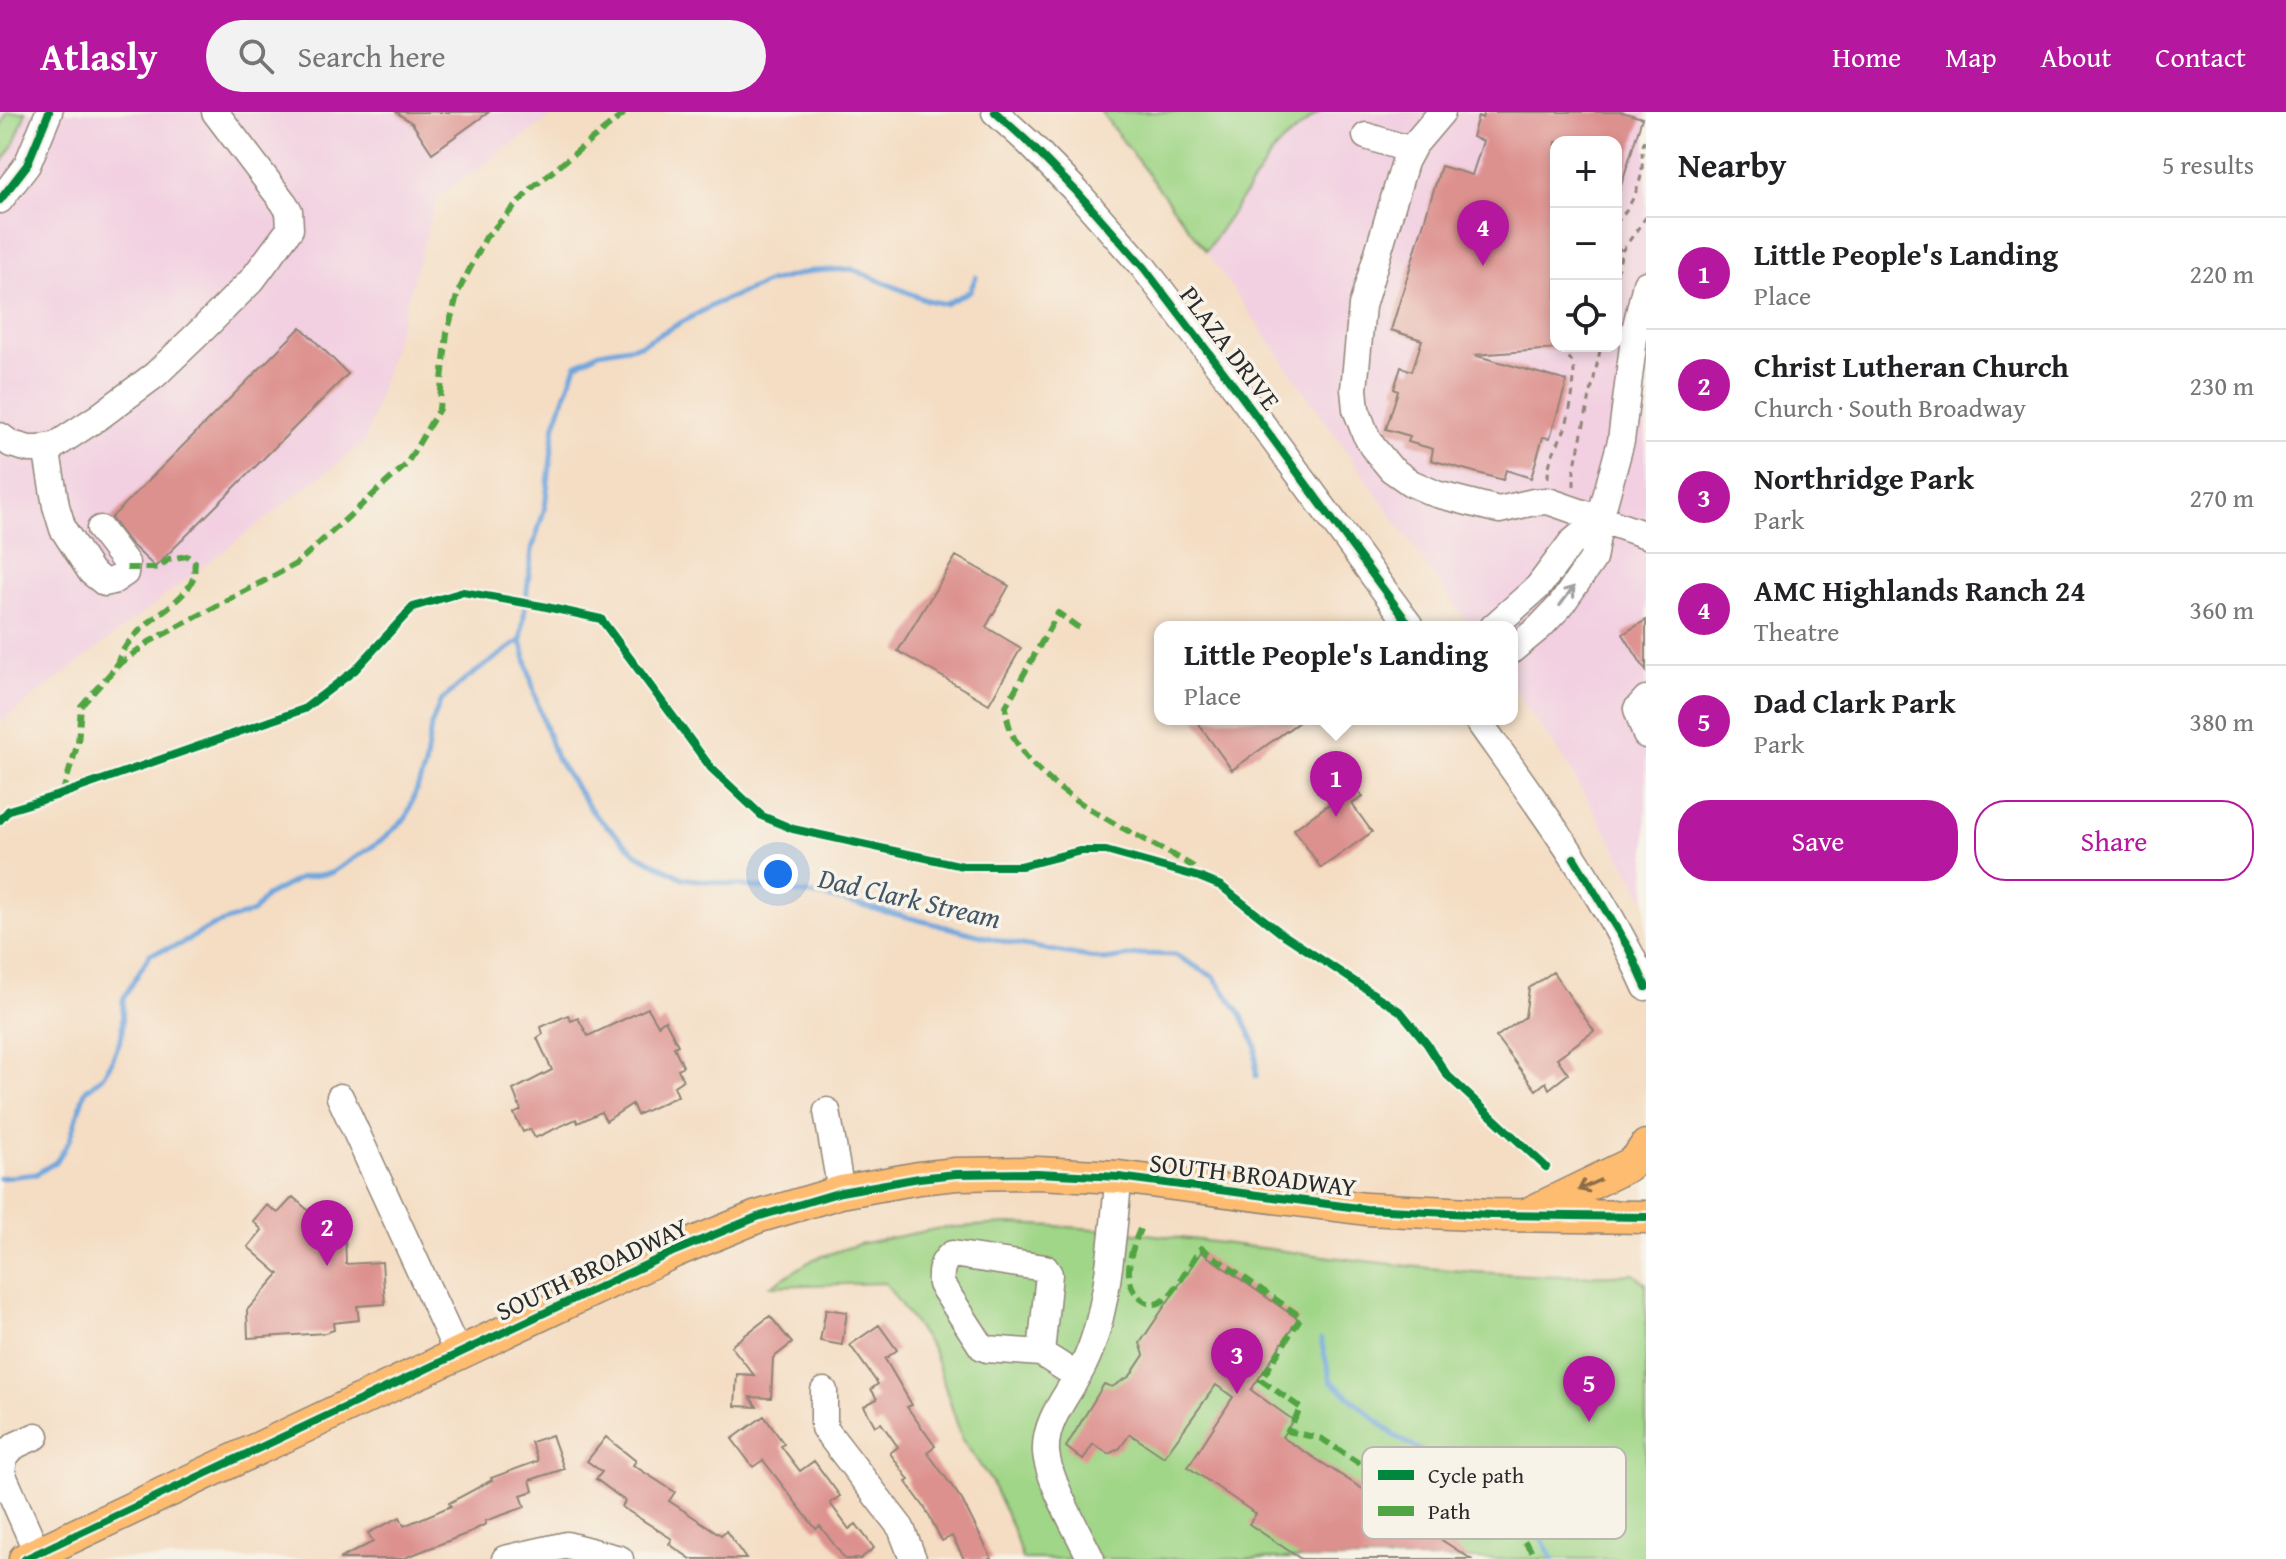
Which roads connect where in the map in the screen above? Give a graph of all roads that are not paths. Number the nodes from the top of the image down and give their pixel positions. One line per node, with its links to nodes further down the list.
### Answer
1 (49, 112): 7 (street)
2 (215, 112): 10 (street)
3 (995, 112): 14 (street, PLAZA DRIVE)
4 (1442, 112): 6 (street)
5 (1366, 136): 6 (street)
6 (1411, 150): 11 (street)
7 (0, 200)
8 (1646, 284): 11 (street)
9 (0, 436): 10 (street)
10 (46, 447): 12 (street)
11 (1600, 519): 13 (street); 15 (street); 16 (street, one-way to 11)
12 (100, 529)
13 (1646, 535)
14 (1407, 621)
15 (1500, 621)
16 (1518, 645)
17 (1646, 699): 19 (street)
18 (1481, 725): 20 (street)
19 (1646, 735)
20 (1646, 987)
21 (340, 1097): 29 (street)
22 (827, 1111): 25 (street)
23 (1646, 1146): 26 (main road, one-way to 26)
24 (1119, 1177): 25 (main road, SOUTH BROADWAY); 26 (main road, SOUTH BROADWAY); 30 (street)
25 (841, 1192): 29 (main road, SOUTH BROADWAY)
26 (1525, 1215): 27 (main road, SOUTH BROADWAY)
27 (1646, 1217)
28 (1041, 1353): 28 (street); 30 (street)
29 (458, 1354): 33 (main road, SOUTH BROADWAY)
30 (1077, 1376): 37 (street)
31 (824, 1391): 36 (street)
32 (36, 1436): 33 (street)
33 (34, 1557)
34 (505, 1559): 35 (street)
35 (620, 1559)
36 (913, 1559)
37 (1091, 1559)

